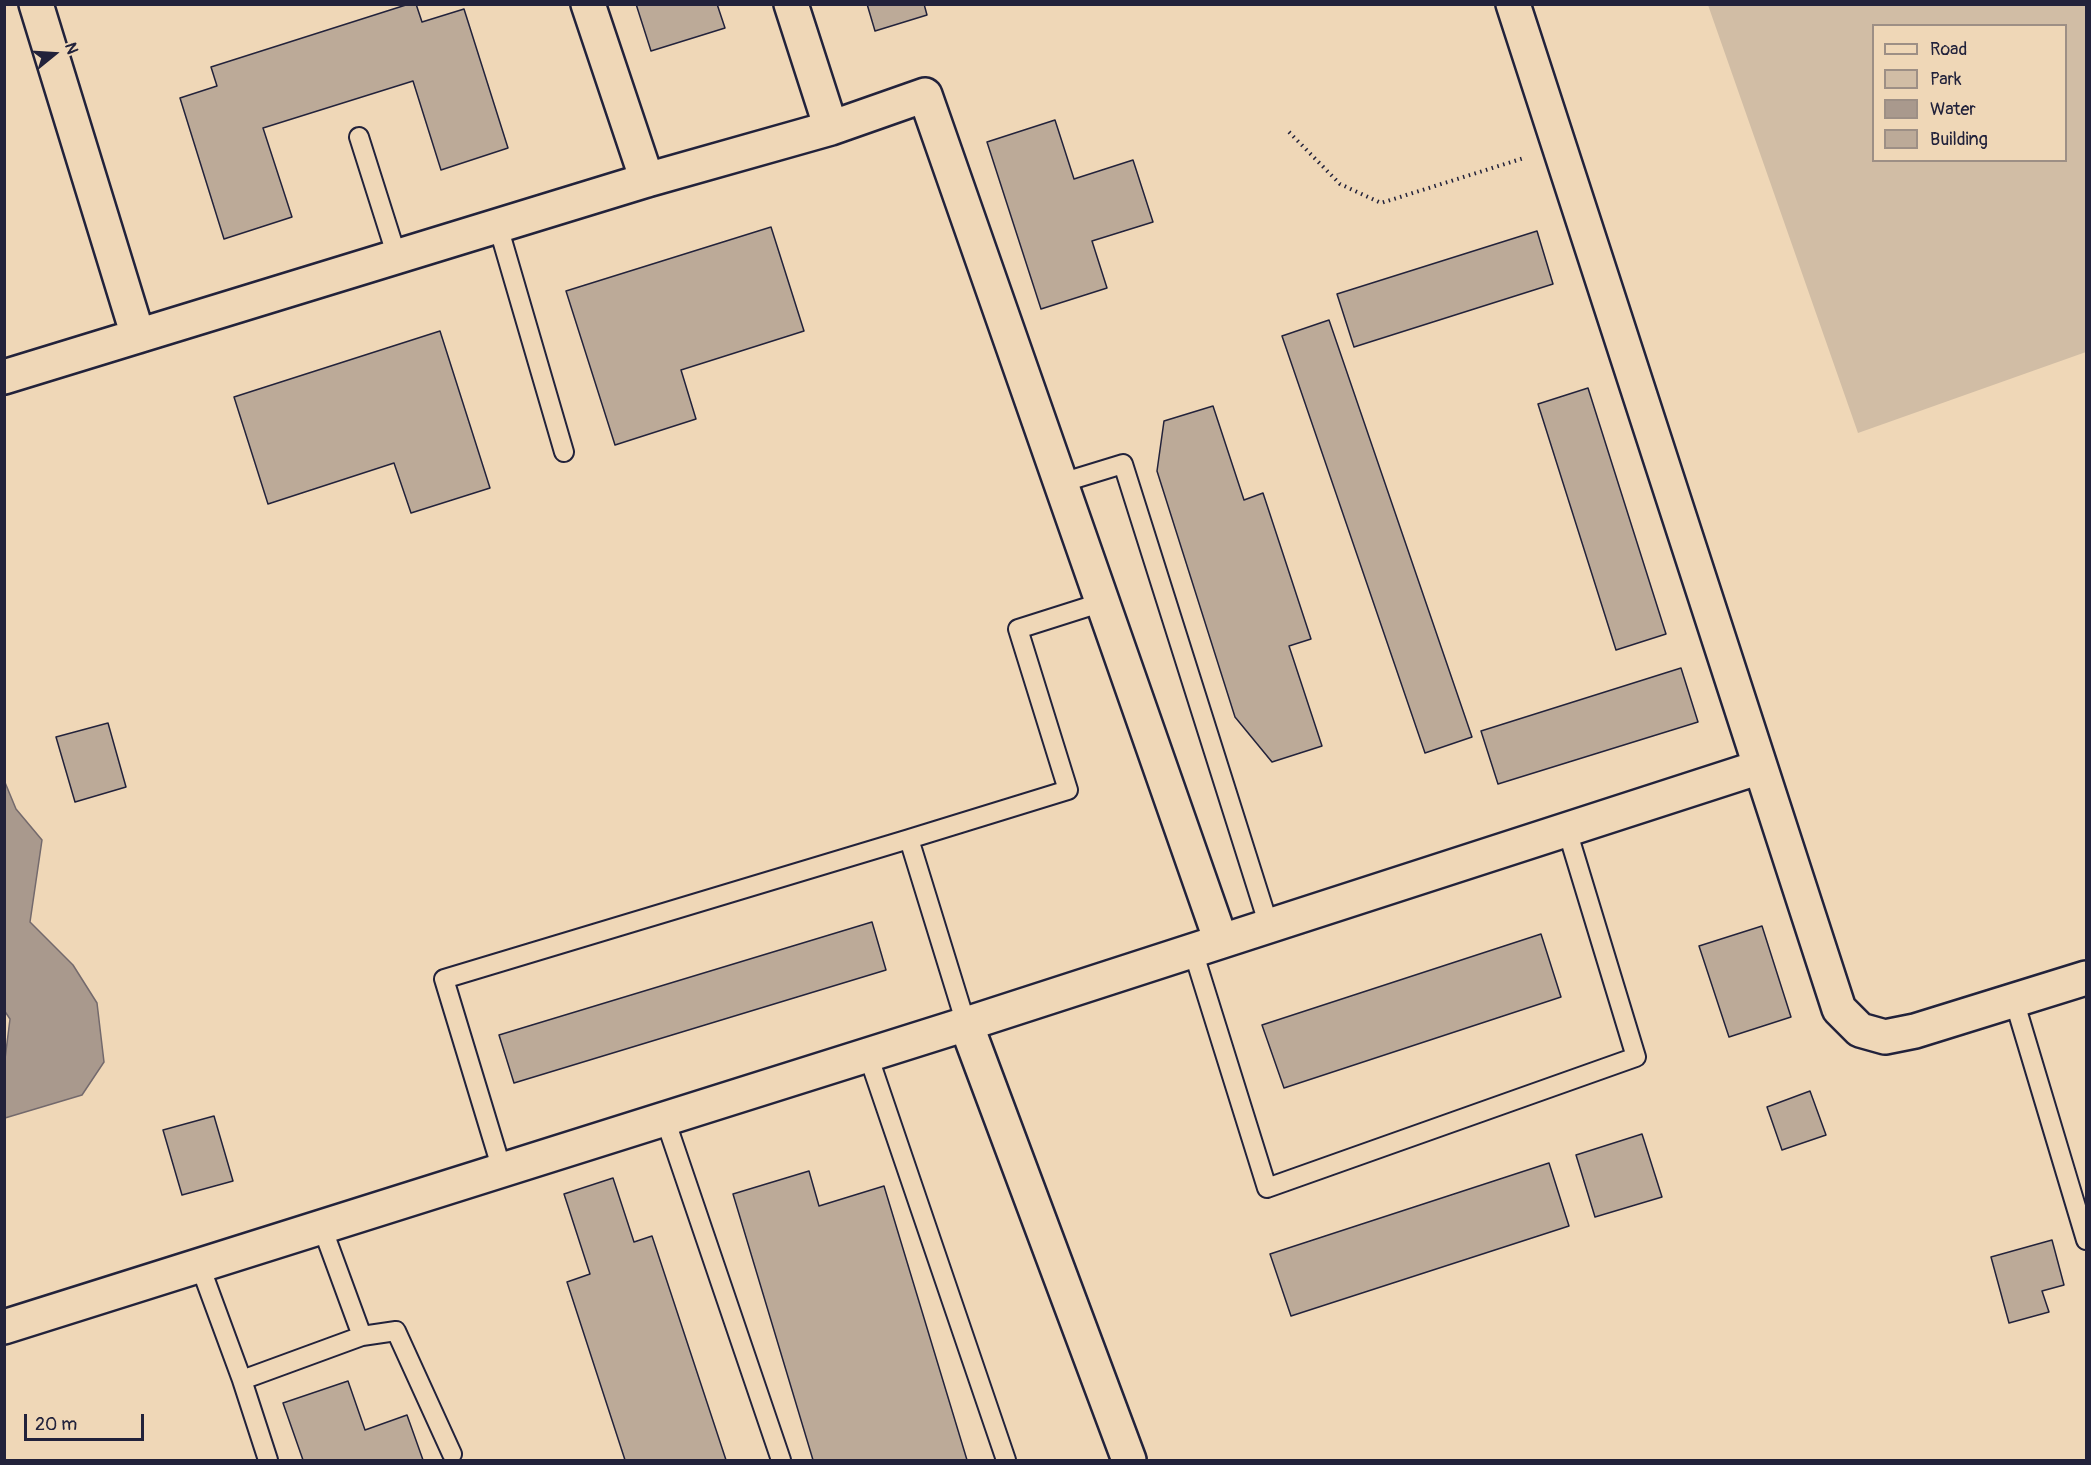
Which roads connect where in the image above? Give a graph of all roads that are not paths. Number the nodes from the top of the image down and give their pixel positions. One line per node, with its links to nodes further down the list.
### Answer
1 (588, 4): 7 (street)
2 (791, 4): 5 (street)
3 (1513, 4): 15 (street)
4 (45, 7): 10 (street)
5 (831, 128): 7 (street); 13 (street)
6 (359, 136): 9 (lane)
7 (647, 180): 8 (street)
8 (498, 226): 9 (street); 12 (lane)
9 (397, 256): 10 (street)
10 (138, 336): 11 (street)
11 (4, 377)
12 (564, 452)
13 (1061, 483): 14 (street); 18 (lane)
14 (1103, 602): 17 (lane); 19 (street)
15 (1761, 767): 16 (street); 21 (street)
16 (1567, 830): 18 (street); 19 (lane)
17 (909, 839): 22 (lane); 25 (lane)
18 (1269, 926): 19 (street)
19 (1207, 946): 22 (street)
20 (2086, 978): 21 (street)
21 (2014, 1000): 27 (lane)
22 (966, 1024): 23 (street); 36 (street)
23 (868, 1055): 24 (street); 35 (lane)
24 (665, 1119): 25 (street); 34 (lane)
25 (502, 1170): 26 (street)
26 (322, 1227): 28 (street); 30 (lane)
27 (2086, 1240)
28 (200, 1266): 29 (street); 31 (lane)
29 (4, 1327)
30 (362, 1336): 31 (lane); 32 (lane)
31 (242, 1380): 33 (lane)
32 (452, 1454)
33 (268, 1461)
34 (781, 1461)
35 (1006, 1461)
36 (1129, 1461)

